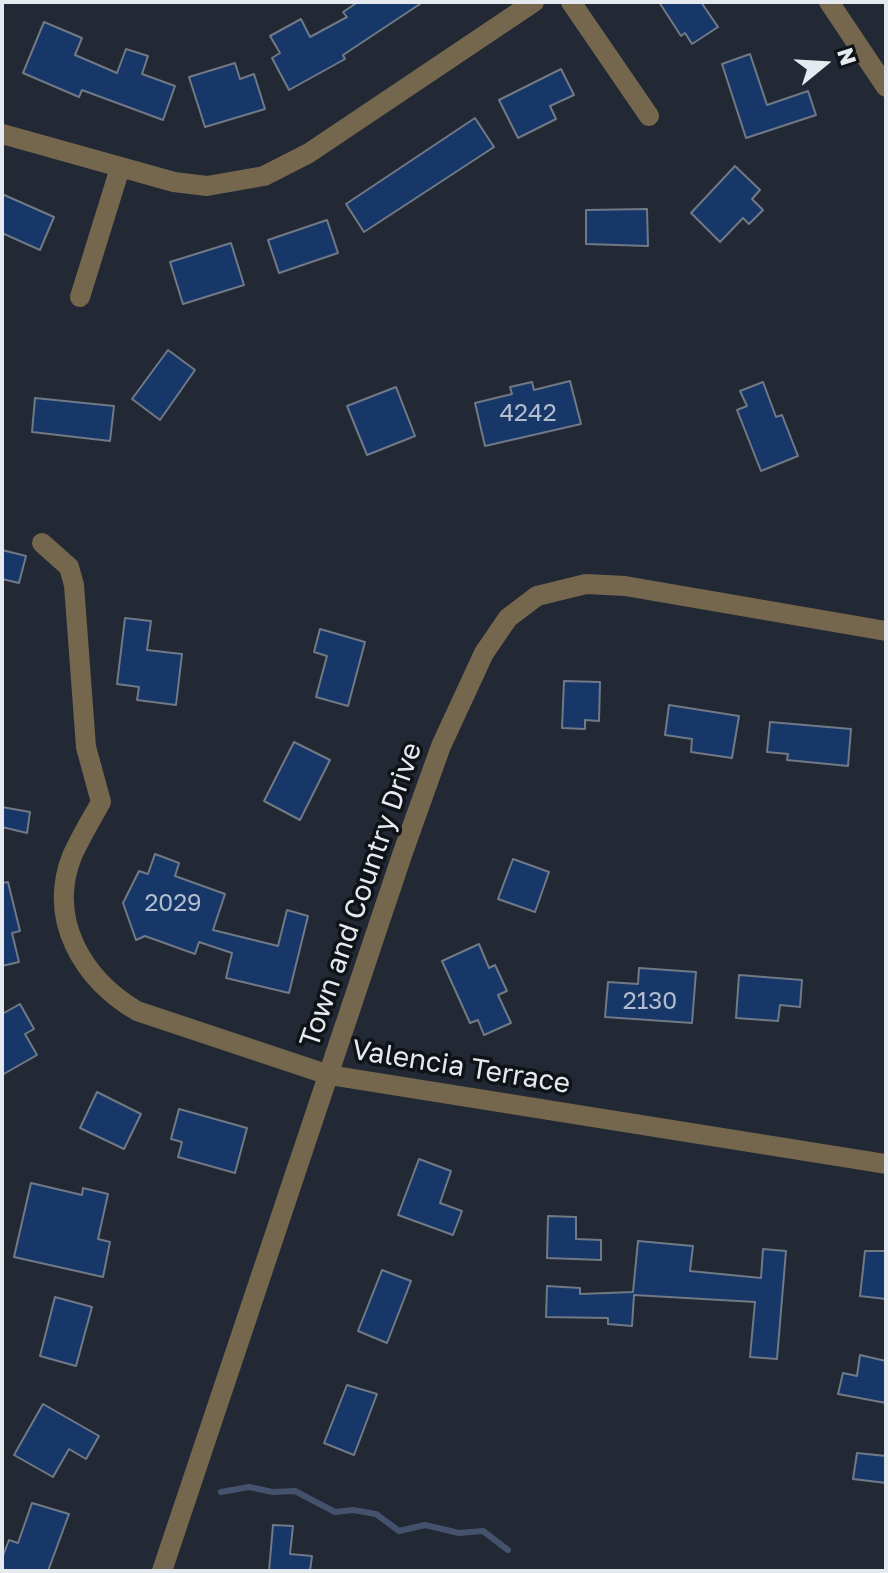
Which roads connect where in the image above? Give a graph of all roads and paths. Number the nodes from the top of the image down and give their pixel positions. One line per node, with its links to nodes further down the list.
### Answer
1 (534, 2): 7 (street)
2 (571, 2): 5 (street)
3 (829, 2): 4 (street)
4 (886, 87)
5 (649, 116)
6 (2, 134): 7 (street)
7 (120, 168): 8 (street)
8 (80, 297)
9 (42, 543): 11 (street, Valencia Terrace)
10 (886, 631): 11 (street, Town and Country Drive)
11 (329, 1075): 12 (street, Valencia Terrace); 13 (street, Town and Country Drive)
12 (886, 1164)
13 (162, 1571)

